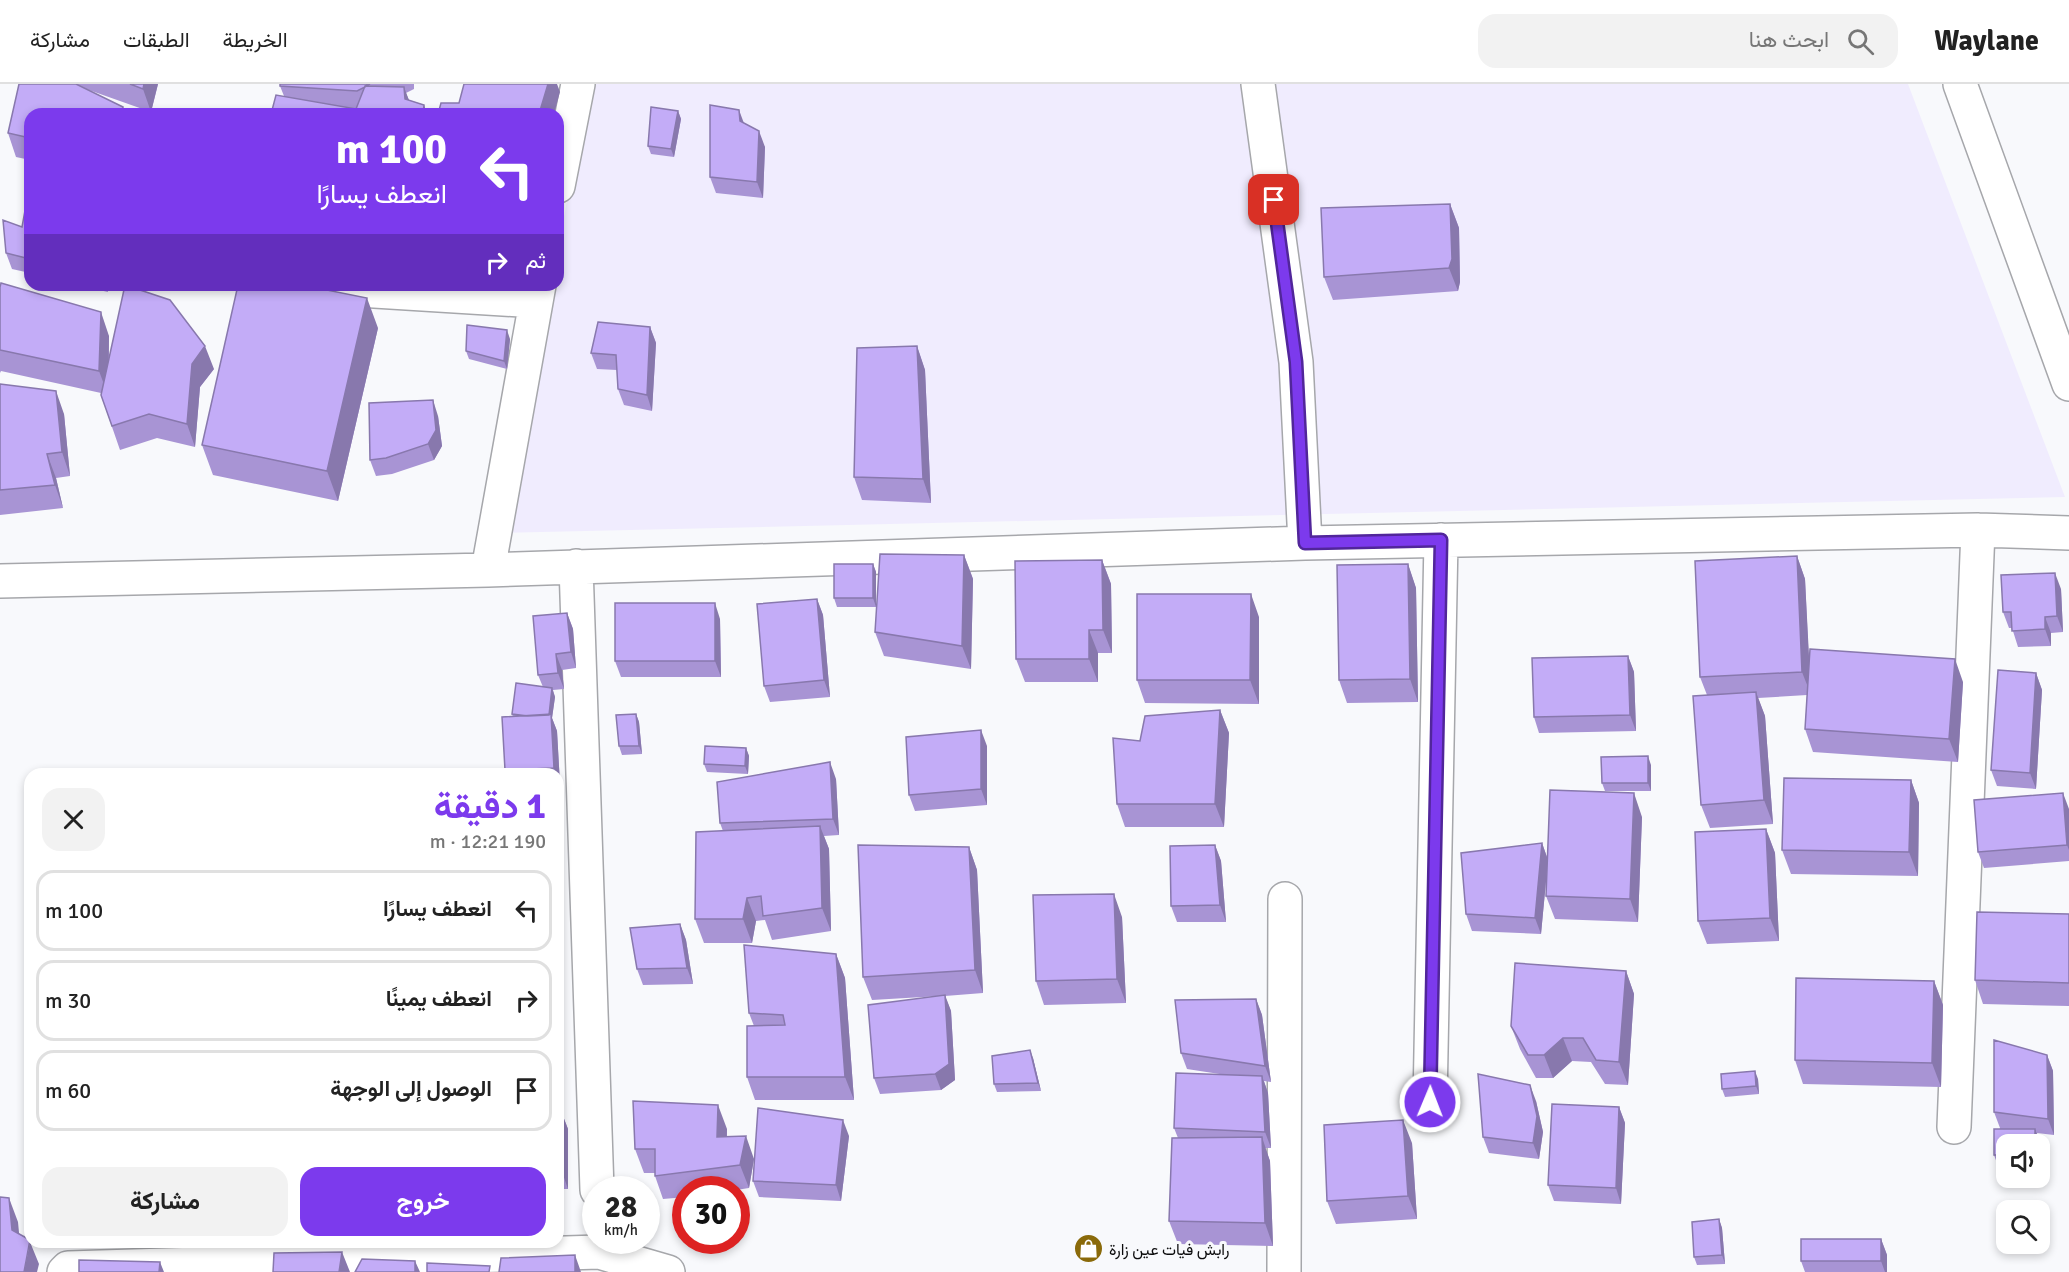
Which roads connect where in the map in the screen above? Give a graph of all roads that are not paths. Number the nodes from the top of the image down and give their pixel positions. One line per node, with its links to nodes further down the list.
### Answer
1 (578, 84): 4 (street)
2 (1258, 84): 12 (street)
3 (1960, 84): 7 (street)
4 (564, 155)
5 (472, 291): 6 (street)
6 (537, 293): 14 (street)
7 (2059, 327): 8 (street)
8 (2069, 384)
9 (1978, 530): 10 (street); 11 (street); 18 (street)
10 (2069, 533)
11 (1441, 540): 12 (street); 17 (street)
12 (1305, 543): 13 (street)
13 (576, 566): 14 (street); 19 (street)
14 (488, 570): 15 (street)
15 (0, 580)
16 (1285, 899): 23 (street)
17 (1430, 1102)
18 (1954, 1127)
19 (597, 1176)
20 (599, 1255): 21 (street); 22 (street)
21 (64, 1272)
22 (668, 1272)
23 (1284, 1272)

